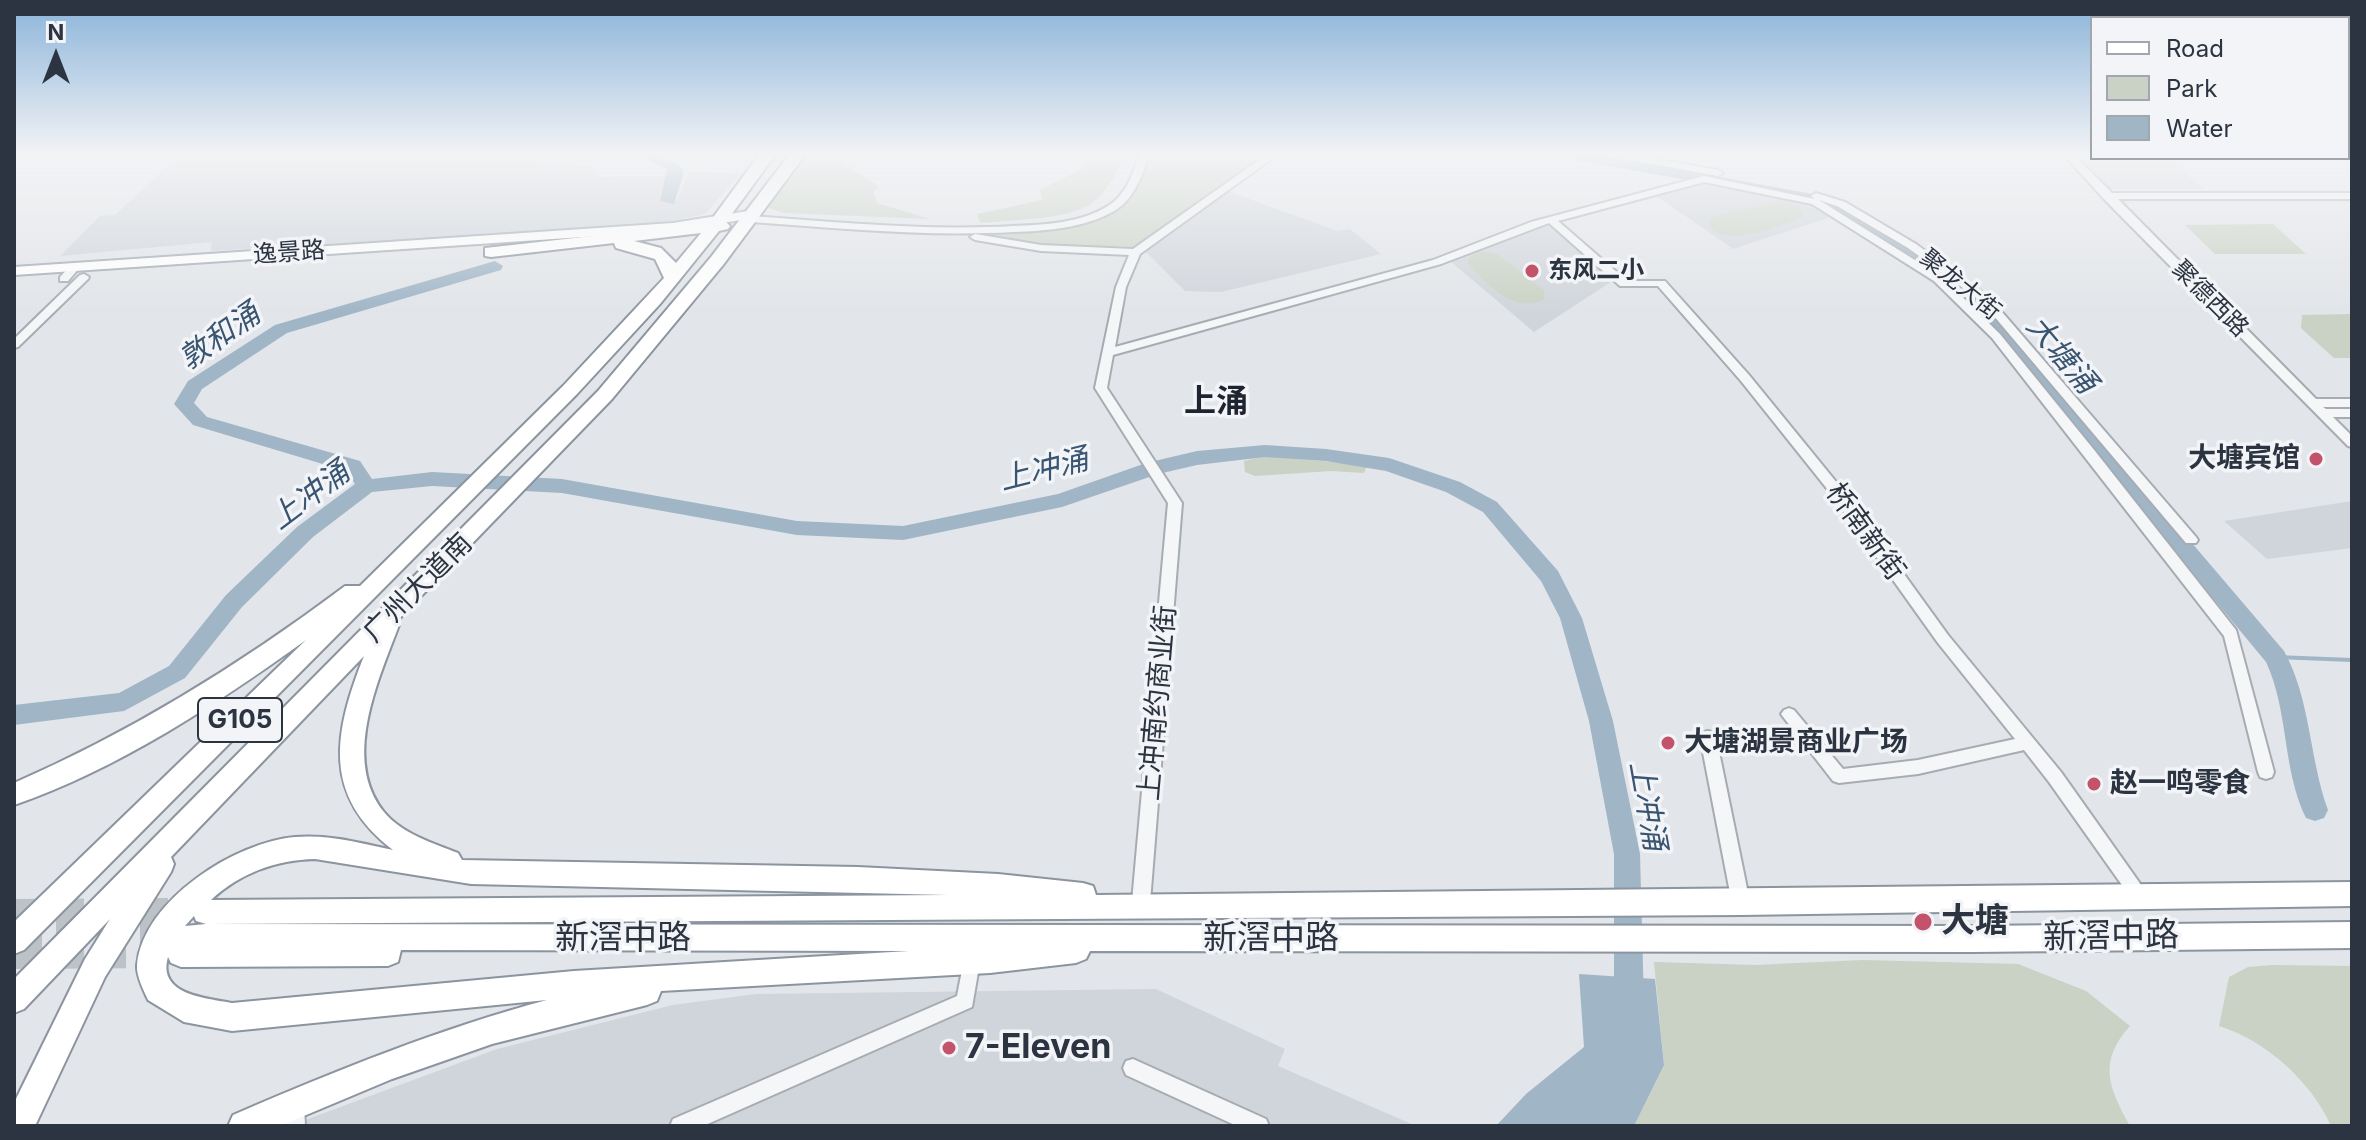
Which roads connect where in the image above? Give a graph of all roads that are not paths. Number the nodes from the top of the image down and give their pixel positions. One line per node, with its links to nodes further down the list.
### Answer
1 (733, 208): 14 (highway, 广州大道南 / G105)
2 (740, 208): 11 (highway)
3 (757, 208): 11 (highway)
4 (1098, 208): 11 (street)
5 (1107, 208): 13 (street)
6 (1197, 208): 17 (street)
7 (1595, 208): 12 (street)
8 (1825, 208): 35 (street)
9 (1848, 208): 30 (street, 聚龙大街)
10 (2119, 208): 24 (street, 聚德西路)
11 (750, 217): 13 (street); 14 (highway)
12 (1551, 220): 23 (street); 34 (street, 桥南新街)
13 (919, 228): 17 (street)
14 (723, 229): 15 (highway); 19 (main road, 逸景路); 20 (highway, 广州大道南 / G105); 31 (highway, 广州大道南 / G105)
15 (617, 239): 16 (highway); 16 (main road, 逸景路); 20 (highway)
16 (491, 252): 19 (main road, 逸景路)
17 (1135, 252): 23 (street)
18 (14, 271): 19 (main road, 逸景路)
19 (79, 272): 21 (main road, 逸景路); 22 (street)
20 (672, 277): 29 (highway, 广州大道南 / G105)
21 (14, 282)
22 (14, 345)
23 (1108, 353): 41 (street, 上冲南约商业街)
24 (2313, 403): 25 (street); 26 (street, 聚德西路)
25 (2352, 403)
26 (2324, 413): 27 (street); 28 (street, 聚德西路)
27 (2352, 413)
28 (2352, 443)
29 (421, 539): 36 (highway); 47 (highway, 广州大道南 / G105)
30 (2191, 540)
31 (392, 615): 37 (highway, 广州大道南 / G105); 38 (highway)
32 (1789, 714): 34 (street)
33 (1708, 737): 42 (street)
34 (2028, 743): 40 (street, 桥南新街)
35 (2266, 772)
36 (14, 794)
37 (199, 811): 51 (highway, 广州大道南 / G105); 54 (highway)
38 (544, 875): 41 (highway); 50 (highway)
39 (2352, 894): 40 (highway, 新滘中路)
40 (2140, 897): 42 (highway, 新滘中路)
41 (1141, 902): 43 (highway)
42 (1741, 903): 43 (highway, 新滘中路)
43 (1187, 907): 44 (highway, 新滘中路)
44 (206, 912)
45 (2352, 935): 46 (highway, 新滘中路)
46 (1145, 939): 48 (highway); 49 (highway)
47 (14, 941)
48 (186, 945)
49 (971, 961): 50 (highway); 56 (street)
50 (826, 966): 53 (highway)
51 (14, 999)
52 (1133, 1068): 57 (street)
53 (294, 1115): 55 (highway)
54 (19, 1126)
55 (244, 1126)
56 (680, 1126)
57 (1259, 1126)

